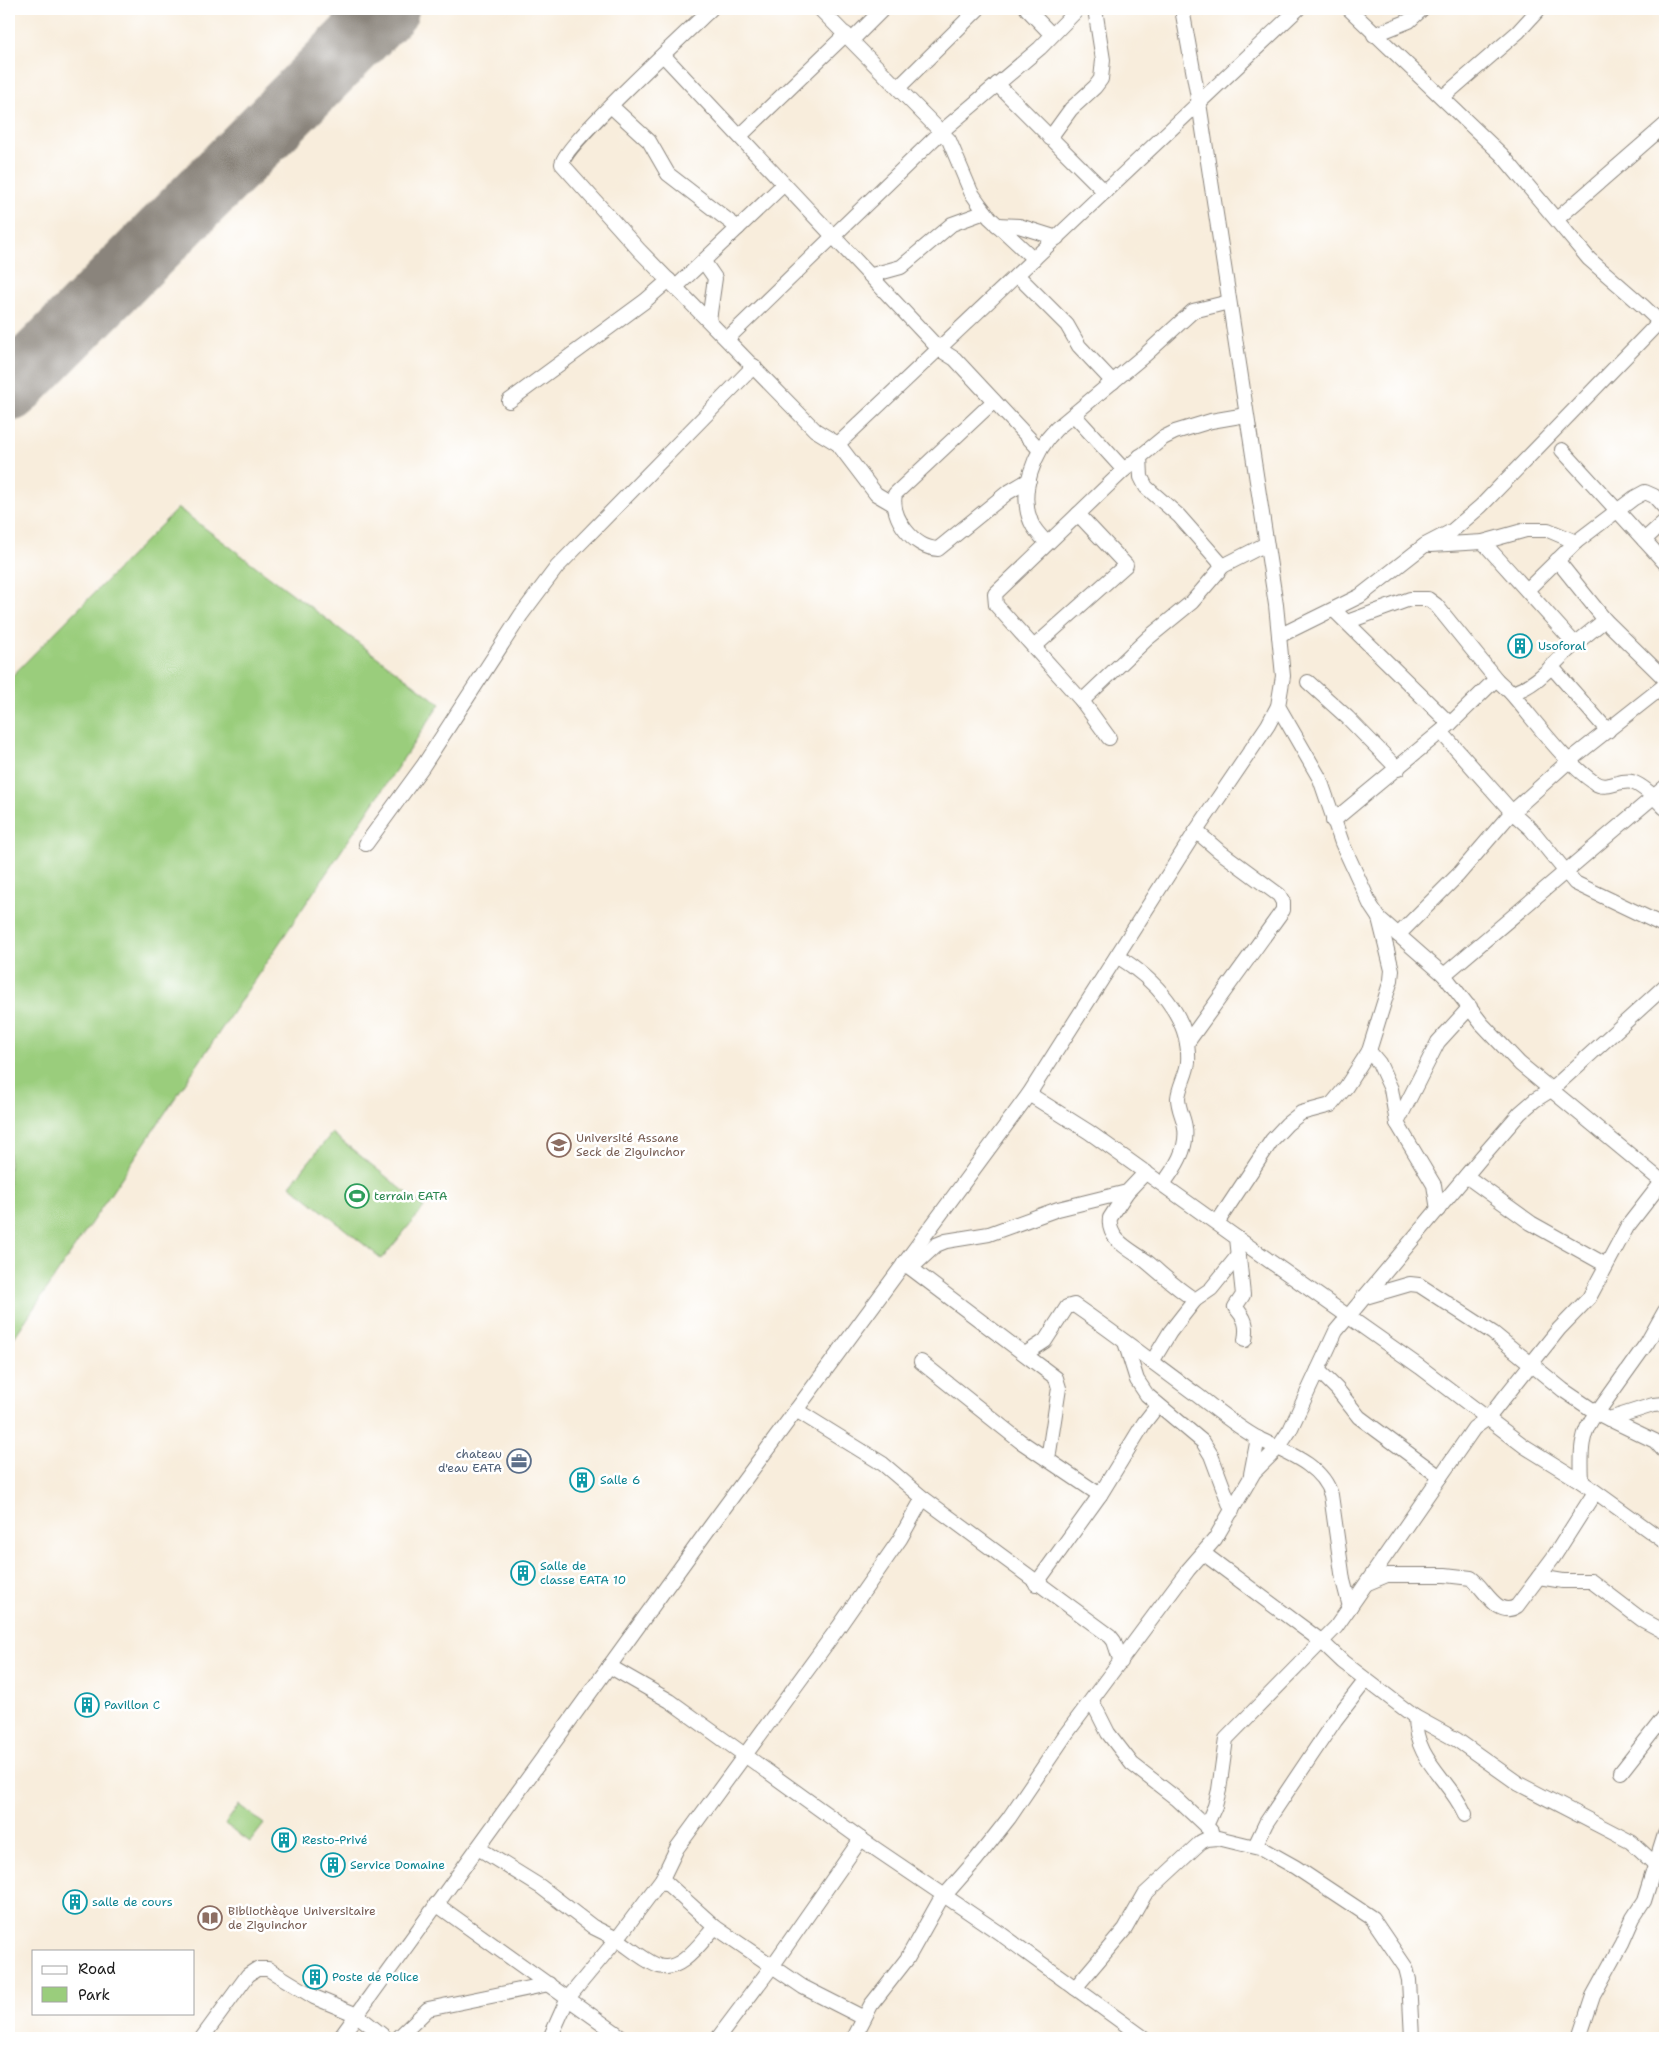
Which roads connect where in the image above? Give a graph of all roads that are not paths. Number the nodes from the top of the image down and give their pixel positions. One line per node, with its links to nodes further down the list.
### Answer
1 (711, 9): 16 (street)
2 (820, 9): 15 (street)
3 (884, 9): 15 (street)
4 (978, 9): 18 (street)
5 (1027, 9): 13 (street)
6 (1078, 9): 13 (street)
7 (1095, 9): 25 (street)
8 (1182, 9): 20 (street)
9 (1298, 9): 20 (street)
10 (1349, 9): 14 (street)
11 (1422, 9): 14 (street)
12 (1539, 9): 19 (street)
13 (1052, 35): 17 (street)
14 (1374, 35): 19 (street)
15 (849, 37): 18 (street); 24 (street)
16 (663, 55): 21 (street); 24 (street)
17 (997, 84): 23 (street); 25 (street)
18 (899, 87): 23 (street)
19 (1443, 97): 29 (street)
20 (1199, 103): 27 (street); 39 (street)
21 (611, 106): 31 (street); 38 (street)
22 (1665, 125): 29 (street)
23 (942, 132): 28 (street); 32 (street)
24 (740, 136): 26 (street)
25 (1050, 138): 27 (street)
26 (784, 184): 31 (street); 32 (street)
27 (1105, 192): 33 (street)
28 (985, 212): 30 (street); 37 (street)
29 (1557, 219): 41 (street)
30 (997, 225): 33 (street); 34 (street)
31 (738, 228): 35 (street)
32 (836, 237): 37 (street); 42 (street)
33 (1056, 238): 34 (street)
34 (1034, 259): 36 (street)
35 (704, 262): 38 (street); 40 (street)
36 (1017, 275): 43 (street); 45 (street)
37 (872, 276): 43 (street)
38 (672, 284): 40 (street); 46 (street)
39 (1229, 302): 45 (street); 49 (street)
40 (709, 320): 42 (street)
41 (1663, 322): 66 (street)
42 (728, 340): 44 (street)
43 (939, 349): 47 (street); 50 (street)
44 (754, 366): 50 (street); 95 (street)
45 (1113, 382): 48 (street)
46 (509, 401)
47 (994, 402): 51 (street); 56 (street)
48 (1074, 415): 51 (street); 54 (street)
49 (1246, 415): 53 (street); 65 (street)
50 (838, 444): 56 (street)
51 (1040, 449): 55 (street)
52 (1562, 450): 58 (street)
53 (1140, 456): 54 (street); 69 (street)
54 (1124, 470): 59 (street)
55 (1029, 480): 56 (street); 64 (street)
56 (893, 504)
57 (1665, 508): 58 (street)
58 (1617, 510): 61 (street); 63 (street)
59 (1078, 514): 64 (street); 76 (street)
60 (1665, 521): 61 (street)
61 (1644, 540): 68 (street)
62 (1483, 542): 63 (street); 66 (street); 70 (street)
63 (1576, 542): 67 (street)
64 (1046, 544): 76 (street)
65 (1266, 544): 69 (street); 74 (street)
66 (1425, 545): 71 (street)
67 (1557, 560): 70 (street); 72 (street)
68 (1665, 563)
69 (1223, 566): 82 (street)
70 (1526, 590): 75 (street)
71 (1334, 610): 73 (street); 74 (street)
72 (1604, 620): 75 (street); 80 (street)
73 (1347, 622): 78 (street); 84 (street)
74 (1280, 636): 83 (street)
75 (1575, 644): 77 (street)
76 (1035, 646): 82 (street)
77 (1551, 666): 81 (street); 85 (street)
78 (1496, 679): 81 (street); 84 (street)
79 (1308, 682): 88 (street)
80 (1664, 687): 85 (street)
81 (1511, 694): 87 (street)
82 (1082, 701): 86 (street)
83 (1278, 706): 93 (street); 94 (street)
84 (1446, 728): 88 (street); 92 (street)
85 (1608, 731): 87 (street)
86 (1109, 738)
87 (1570, 760): 90 (street); 92 (street)
88 (1398, 769): 93 (street)
89 (1665, 787): 90 (street)
90 (1653, 796): 91 (street); 96 (street)
91 (1665, 808)
92 (1512, 812): 96 (street); 99 (street)
93 (1333, 821): 97 (street)
94 (1196, 830): 100 (street); 104 (street)
95 (366, 844)
96 (1565, 873): 98 (street); 101 (street)
97 (1379, 918): 99 (street); 105 (street)
98 (1665, 926)
99 (1398, 935): 101 (street)
100 (1117, 956): 104 (street); 107 (street)
101 (1444, 975): 103 (street)
102 (1665, 986): 106 (street)
103 (1470, 1007): 106 (street); 108 (street)
104 (1187, 1043): 112 (street)
105 (1369, 1051): 108 (street); 115 (street)
106 (1551, 1090): 110 (street); 111 (street)
107 (1029, 1094): 109 (street); 118 (street)
108 (1396, 1123): 114 (street)
109 (1146, 1172): 112 (street); 113 (street)
110 (1466, 1176): 114 (street); 119 (street)
111 (1664, 1183): 119 (street)
112 (1163, 1184): 115 (street)
113 (1128, 1192): 118 (street); 121 (street)
114 (1438, 1210): 120 (street)
115 (1217, 1223): 116 (street)
116 (1237, 1238): 117 (street); 123 (street)
117 (1237, 1258): 121 (street); 124 (street)
118 (907, 1266): 126 (street); 133 (street)
119 (1606, 1266): 129 (street)
120 (1362, 1298): 123 (street); 129 (street)
121 (1195, 1300): 128 (street)
122 (1665, 1312): 134 (street)
123 (1349, 1315): 130 (street); 135 (street)
124 (1245, 1340)
125 (1125, 1342): 126 (street); 128 (street); 132 (street)
126 (1024, 1354): 139 (street)
127 (921, 1362): 139 (street)
128 (1152, 1362): 136 (street)
129 (1532, 1365): 134 (street); 135 (street)
130 (1318, 1370): 137 (street); 141 (street)
131 (1665, 1404): 134 (street)
132 (1158, 1405): 144 (street); 146 (street)
133 (796, 1410): 145 (street); 157 (street)
134 (1603, 1416): 138 (street); 142 (street)
135 (1488, 1418): 141 (street); 142 (street)
136 (1258, 1438): 137 (street); 140 (street)
137 (1278, 1448): 140 (street); 152 (street)
138 (1665, 1452)
139 (1048, 1459): 144 (street)
140 (1250, 1477): 146 (street)
141 (1440, 1477): 150 (street)
142 (1582, 1482): 143 (street)
143 (1595, 1492): 147 (street); 149 (street)
144 (1100, 1495): 151 (street)
145 (923, 1498): 151 (street); 162 (street)
146 (1232, 1511): 148 (street)
147 (1665, 1542)
148 (1203, 1553): 155 (street); 156 (street)
149 (1539, 1577): 150 (street); 154 (street)
150 (1367, 1583): 152 (street)
151 (1036, 1584): 156 (street)
152 (1350, 1607): 155 (street)
153 (1665, 1616): 154 (street)
154 (1661, 1630)
155 (1321, 1641): 158 (street); 165 (street)
156 (1121, 1662): 159 (street)
157 (609, 1666): 162 (street); 170 (street)
158 (1366, 1680): 161 (street); 169 (street)
159 (1092, 1701): 165 (street); 173 (street)
160 (1665, 1716): 163 (street)
161 (1414, 1717): 164 (street); 171 (street)
162 (744, 1754): 168 (street); 172 (street)
163 (1621, 1772)
164 (1465, 1814)
165 (1206, 1826): 167 (street)
166 (1665, 1834): 171 (street)
167 (1218, 1838): 169 (street); 179 (street)
168 (861, 1839): 173 (street); 177 (street)
169 (1255, 1846): 192 (street)
170 (478, 1848): 174 (street); 176 (street)
171 (1661, 1868): 193 (street)
172 (662, 1879): 175 (street); 176 (street)
173 (944, 1896): 179 (street); 182 (street)
174 (436, 1904): 178 (street); 181 (street)
175 (715, 1927): 176 (street); 177 (street)
176 (617, 1939): 180 (street)
177 (773, 1965): 182 (street); 189 (street)
178 (549, 1984): 180 (street); 186 (street)
179 (1075, 1988): 191 (street)
180 (568, 1998): 187 (street); 188 (street)
181 (357, 2015): 183 (street); 184 (street); 185 (street)
182 (864, 2018): 190 (street)
183 (202, 2038)
184 (340, 2038)
185 (386, 2038)
186 (398, 2038)
187 (550, 2038)
188 (622, 2038)
189 (718, 2038)
190 (854, 2038)
191 (1144, 2038)
192 (1412, 2038)
193 (1578, 2038)

